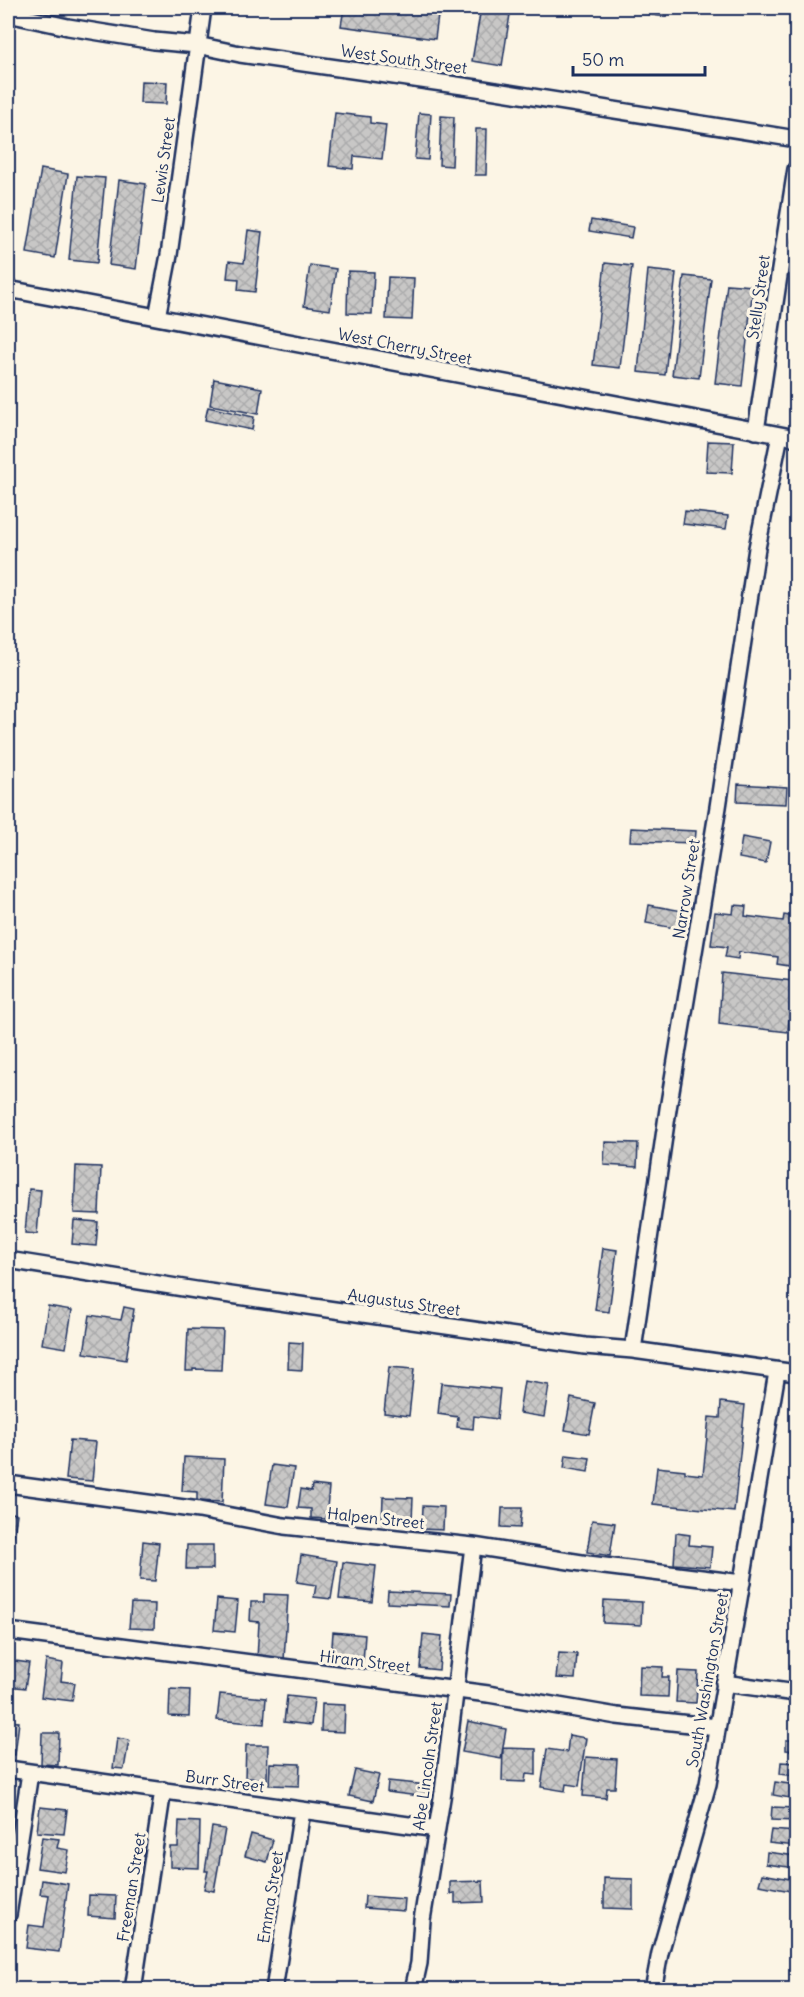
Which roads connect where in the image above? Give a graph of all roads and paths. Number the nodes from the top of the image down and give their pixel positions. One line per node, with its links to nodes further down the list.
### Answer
1 (203, 8): 3 (street, Lewis Street)
2 (8, 14): 3 (street, West South Street)
3 (197, 45): 4 (street, West South Street); 7 (street, Lewis Street)
4 (796, 139)
5 (796, 169): 8 (street, Stelly Street)
6 (8, 289): 7 (street, West Cherry Street)
7 (157, 317): 8 (street, West Cherry Street)
8 (756, 431): 9 (street, West Cherry Street)
9 (780, 435): 10 (street, West Cherry Street); 12 (street, Narrow Street)
10 (796, 438)
11 (8, 1260): 12 (street, Augustus Street)
12 (633, 1350): 13 (street, Augustus Street)
13 (777, 1372): 14 (street, Augustus Street); 17 (street, South Washington Street)
14 (796, 1373)
15 (8, 1484): 16 (street, Halpen Street)
16 (473, 1546): 17 (street, Halpen Street); 20 (street, Abe Lincoln Street)
17 (742, 1583): 19 (street, South Washington Street)
18 (8, 1631): 20 (street, Hiram Street)
19 (724, 1683): 21 (street); 22 (street, South Washington Street)
20 (456, 1691): 22 (street, Hiram Street); 27 (street, Abe Lincoln Street)
21 (796, 1693)
22 (717, 1727): 32 (street, South Washington Street)
23 (8, 1769): 24 (street, Burr Street)
24 (30, 1773): 25 (street, Burr Street); 28 (street)
25 (163, 1790): 26 (street, Burr Street); 29 (street, Freeman Street)
26 (302, 1811): 27 (street, Burr Street); 30 (street, Emma Street)
27 (437, 1829): 31 (street, Abe Lincoln Street)
28 (8, 1915)
29 (133, 1989)
30 (274, 1989)
31 (413, 1989)
32 (653, 1989)

